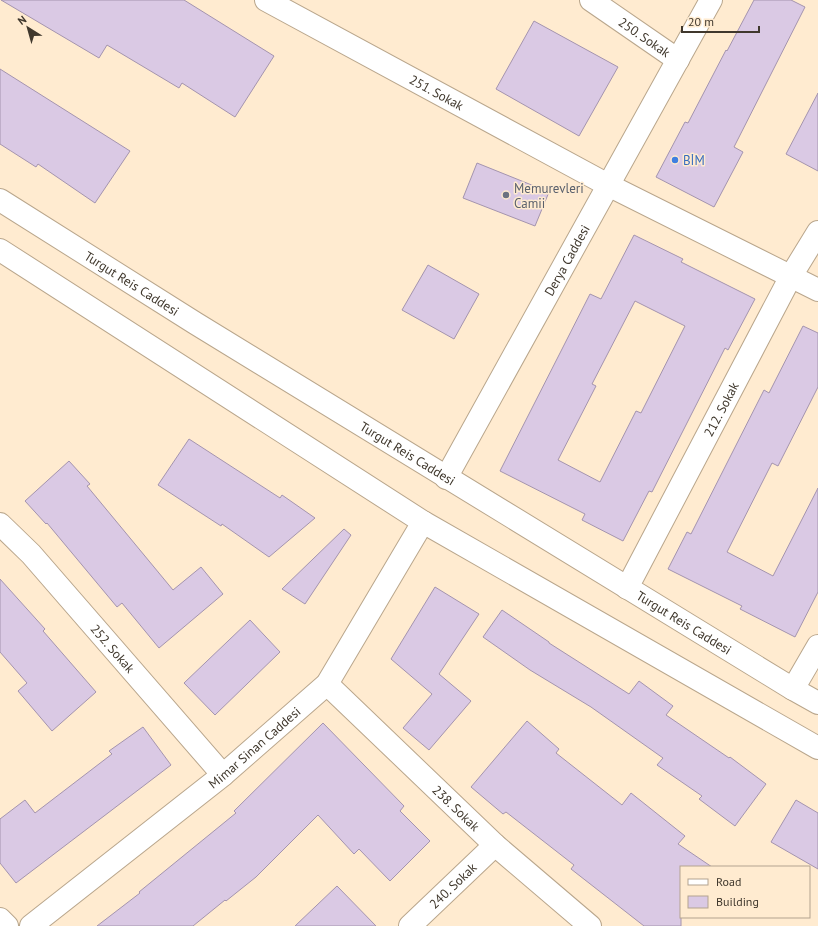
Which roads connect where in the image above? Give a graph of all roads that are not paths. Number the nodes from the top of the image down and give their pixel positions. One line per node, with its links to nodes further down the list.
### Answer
1 (266, 0): 5 (main road, 251. Sokak)
2 (591, 0): 4 (main road, 250. Sokak)
3 (711, 0): 4 (main road, Derya Caddesi)
4 (678, 60): 5 (main road, Derya Caddesi)
5 (608, 184): 9 (main road, 251. Sokak); 11 (main road, Derya Caddesi)
6 (0, 200): 11 (main road, Turgut Reis Caddesi)
7 (818, 232): 9 (main road, 212. Sokak)
8 (0, 250): 12 (main road)
9 (791, 276): 10 (main road, 251. Sokak); 14 (main road, 212. Sokak)
10 (818, 290)
11 (446, 478): 14 (main road, Turgut Reis Caddesi)
12 (423, 522): 16 (main road, Mimar Sinan Caddesi); 19 (main road)
13 (0, 524): 20 (main road, 252. Sokak)
14 (627, 588): 17 (main road, Turgut Reis Caddesi)
15 (818, 646): 17 (main road)
16 (327, 684): 20 (main road, Mimar Sinan Caddesi); 21 (main road, 238. Sokak)
17 (793, 689): 18 (main road, Turgut Reis Caddesi)
18 (818, 703)
19 (818, 748)
20 (223, 775): 24 (main road, Mimar Sinan Caddesi)
21 (495, 845): 25 (main road, 240. Sokak); 26 (main road, 238. Sokak)
22 (0, 918): 23 (main road)
23 (7, 926)
24 (31, 926)
25 (410, 926)
26 (590, 926)

